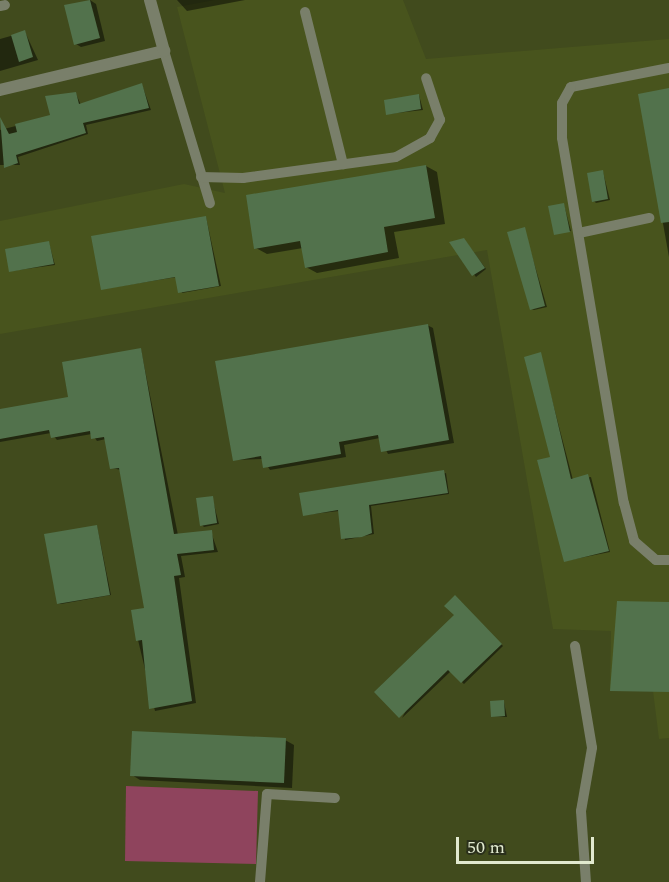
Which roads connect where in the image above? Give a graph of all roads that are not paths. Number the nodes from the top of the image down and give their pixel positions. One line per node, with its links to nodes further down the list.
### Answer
1 (150, 0): 3 (street)
2 (305, 12): 7 (lane)
3 (164, 51): 6 (street); 8 (lane)
4 (669, 68): 11 (lane)
5 (426, 78): 7 (lane)
6 (0, 90)
7 (343, 164): 8 (lane)
8 (201, 177): 9 (lane)
9 (210, 203)
10 (649, 218): 11 (lane)
11 (579, 233): 12 (lane)
12 (669, 560)
13 (575, 646): 16 (lane)
14 (335, 798): 15 (lane)
15 (260, 882)
16 (586, 882)

